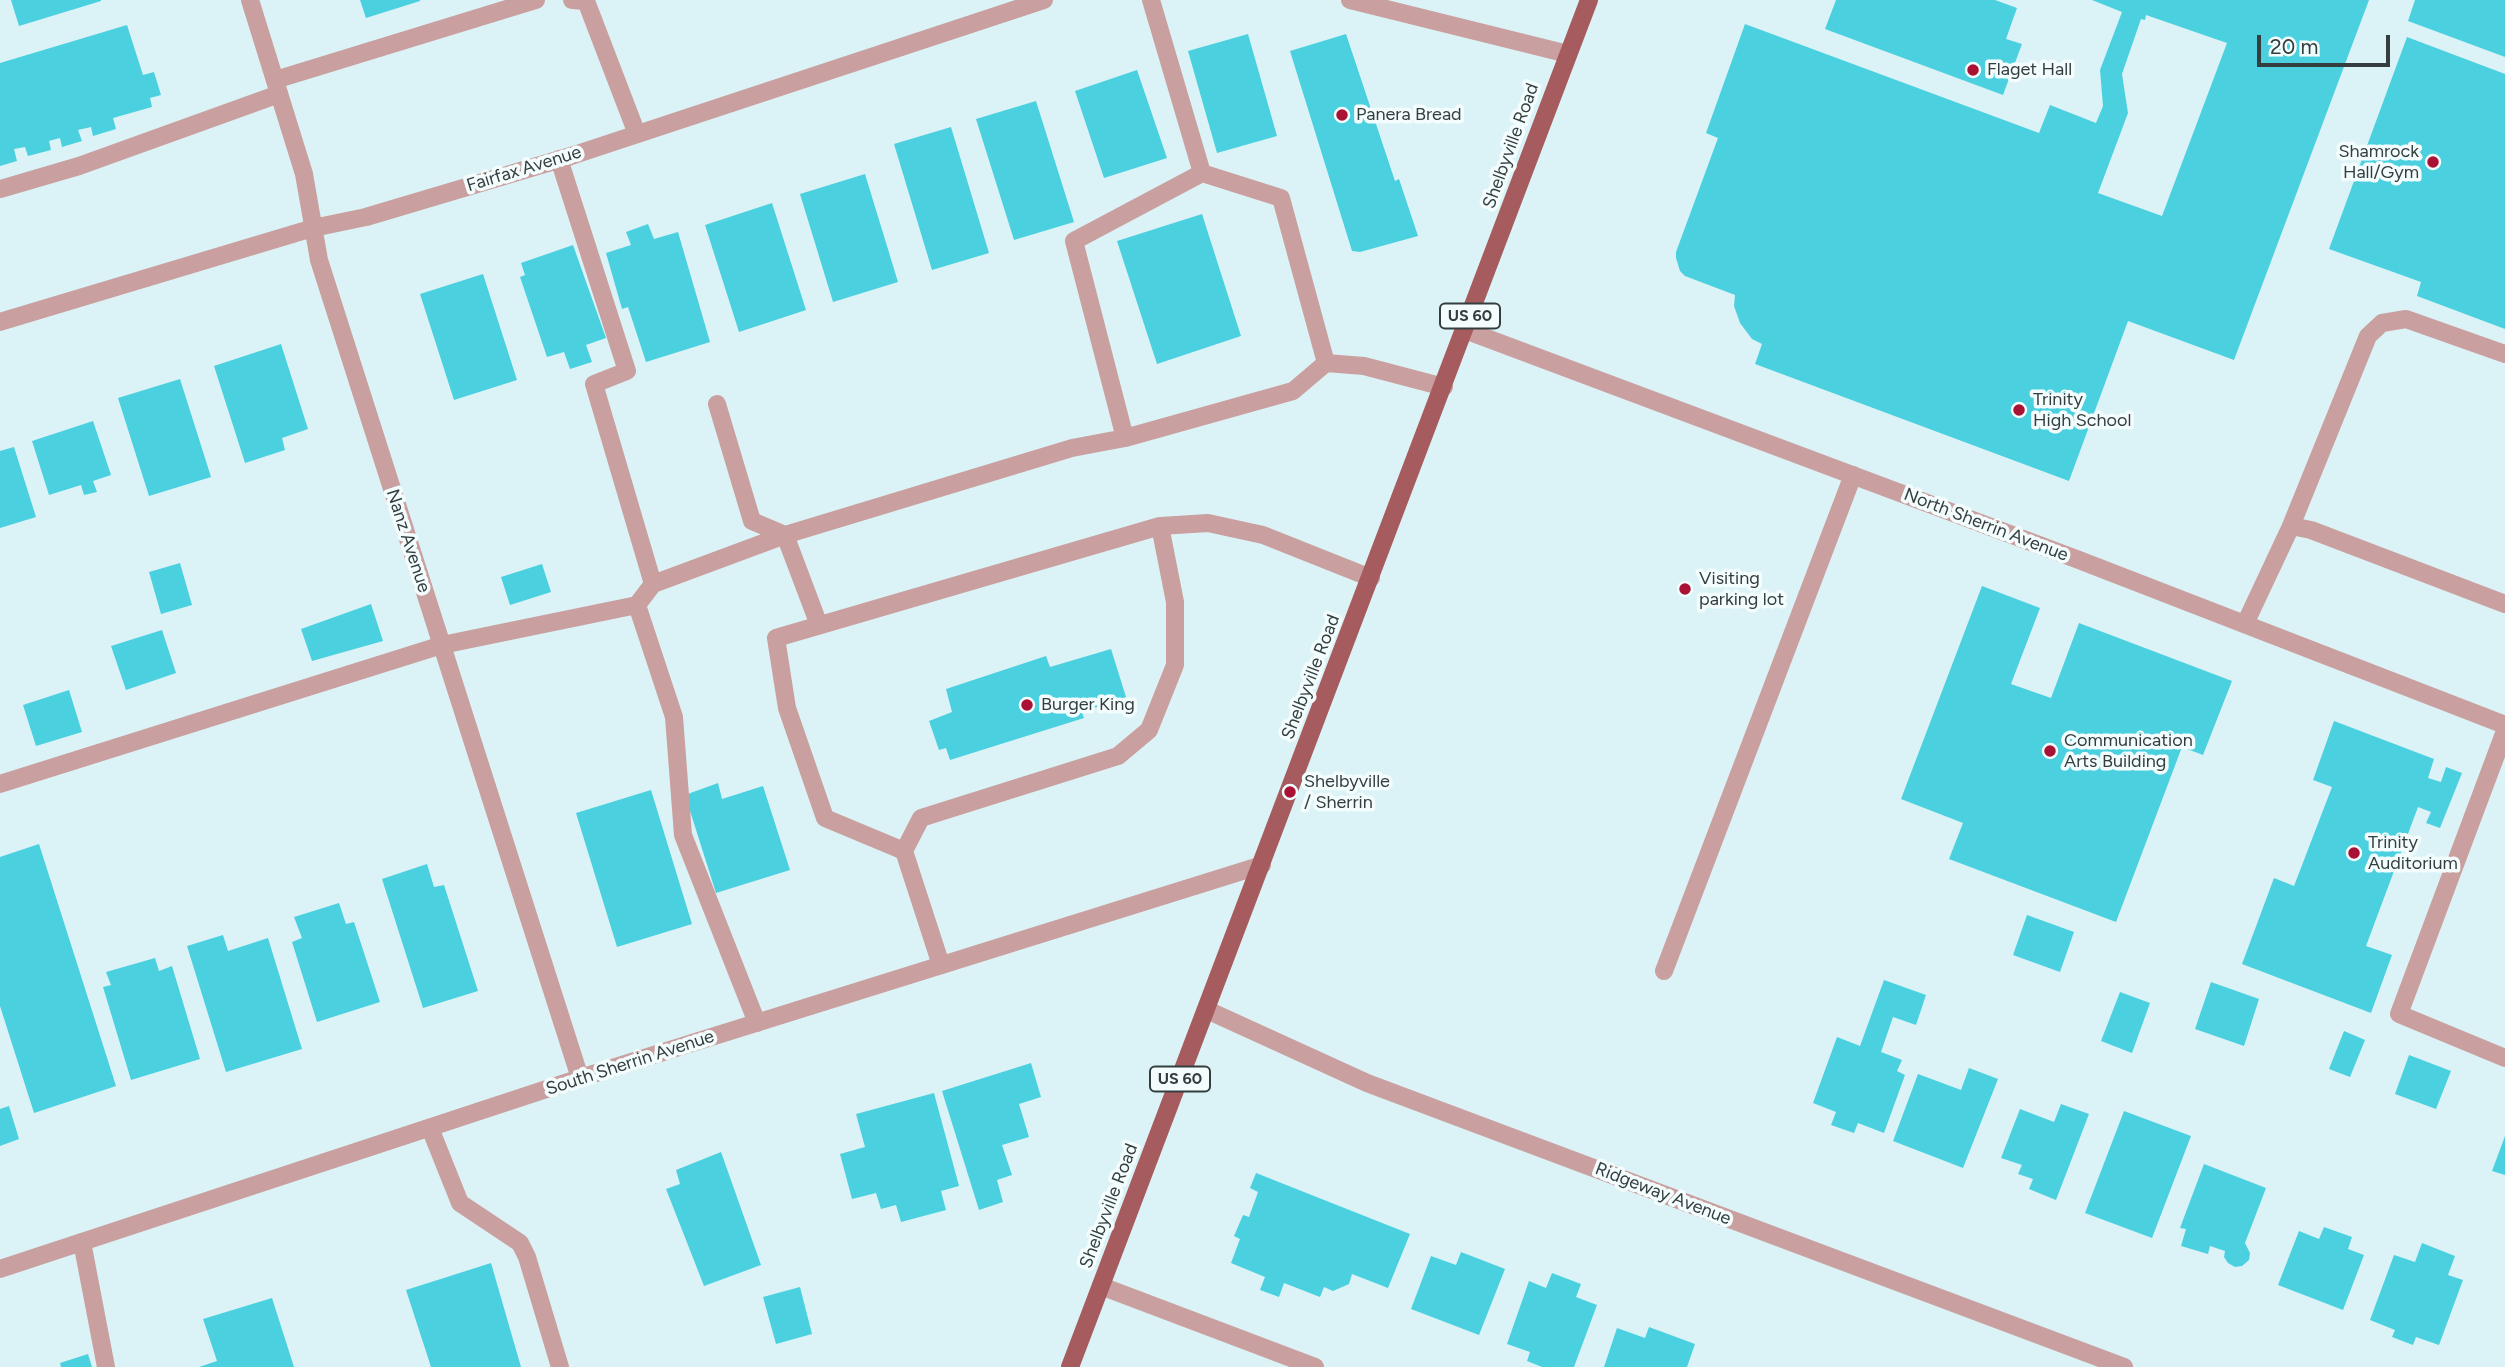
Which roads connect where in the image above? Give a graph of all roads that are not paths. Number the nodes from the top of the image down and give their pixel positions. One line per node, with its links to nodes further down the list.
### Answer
1 (250, 0): 10 (street, Nanz Avenue)
2 (536, 0): 10 (street)
3 (572, 0): 4 (street)
4 (585, 0): 11 (street)
5 (1044, 0): 11 (street, Fairfax Avenue)
6 (1151, 0): 13 (street)
7 (1350, 0): 9 (street)
8 (1589, 0): 9 (main road, Shelbyville Road / US 60)
9 (1568, 54): 17 (main road, Shelbyville Road / US 60)
10 (277, 87): 14 (street); 15 (street, Nanz Avenue)
11 (637, 134): 12 (street, Fairfax Avenue)
12 (559, 159): 15 (street, Fairfax Avenue); 28 (street)
13 (1202, 173): 19 (street); 22 (street)
14 (0, 189)
15 (313, 228): 16 (street, Fairfax Avenue); 33 (street, Nanz Avenue)
16 (0, 322)
17 (1465, 330): 20 (main road, Shelbyville Road / US 60); 23 (street, North Sherrin Avenue)
18 (2505, 354): 25 (street)
19 (1326, 363): 20 (street); 22 (street)
20 (1444, 387): 27 (main road, Shelbyville Road / US 60)
21 (717, 404): 26 (street)
22 (1125, 438): 26 (street)
23 (1853, 475): 31 (street, North Sherrin Avenue); 40 (street)
24 (1160, 526): 27 (street); 32 (street); 37 (street)
25 (2291, 526): 29 (street); 31 (street)
26 (785, 536): 28 (street); 32 (street)
27 (1371, 578): 38 (main road, Shelbyville Road / US 60)
28 (653, 584): 30 (street)
29 (2505, 604)
30 (637, 605): 33 (street); 42 (street)
31 (2245, 624): 34 (street, North Sherrin Avenue)
32 (819, 625): 37 (street)
33 (442, 645): 36 (street); 44 (street, Nanz Avenue)
34 (2505, 725)
35 (2505, 731): 43 (street)
36 (0, 784)
37 (904, 851): 39 (street)
38 (1262, 865): 39 (street, South Sherrin Avenue); 41 (main road, Shelbyville Road / US 60)
39 (941, 965): 42 (street, South Sherrin Avenue)
40 (1664, 971)
41 (1206, 1010): 48 (main road, Shelbyville Road / US 60); 53 (street, Ridgeway Avenue)
42 (757, 1023): 44 (street, South Sherrin Avenue)
43 (2503, 1052)
44 (580, 1079): 45 (street, South Sherrin Avenue)
45 (430, 1128): 46 (street, South Sherrin Avenue); 50 (street)
46 (82, 1242): 47 (street, South Sherrin Avenue); 49 (street)
47 (0, 1269)
48 (1101, 1286): 51 (main road, Shelbyville Road / US 60); 52 (street)
49 (106, 1367)
50 (560, 1367)
51 (1070, 1367)
52 (1315, 1367)
53 (2124, 1367)

